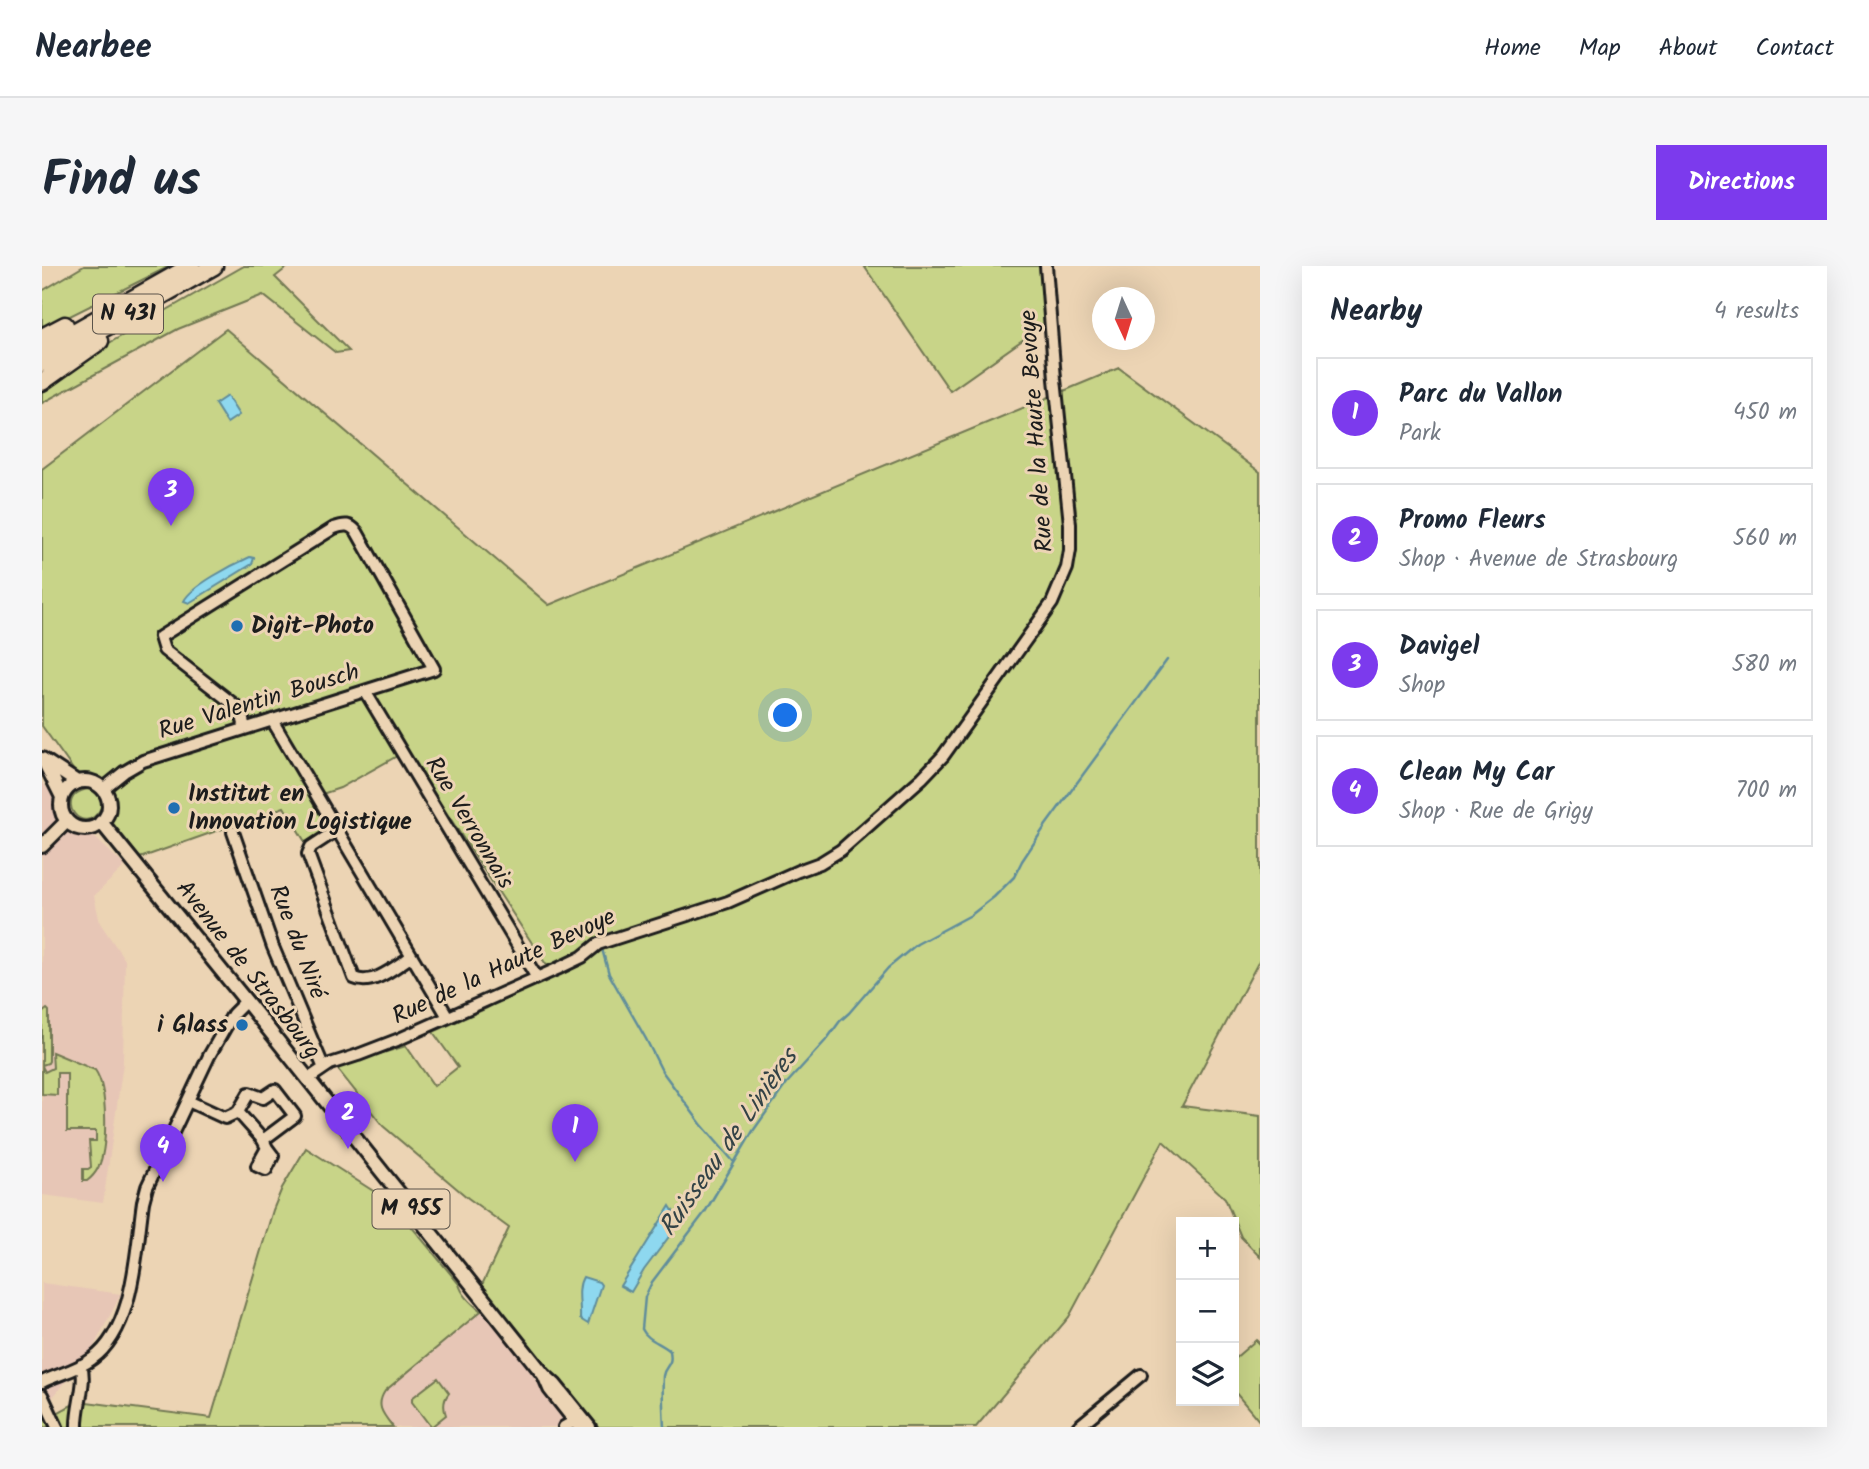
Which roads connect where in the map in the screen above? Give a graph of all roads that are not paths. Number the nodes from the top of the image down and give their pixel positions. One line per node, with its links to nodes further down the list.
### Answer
1 (214, 266): 3 (highway, N 431)
2 (1046, 266): 21 (street, Rue de la Haute Bevoye)
3 (192, 270): 4 (highway); 5 (highway, N 431); 6 (highway, N 431); 7 (highway)
4 (42, 337)
5 (42, 350)
6 (42, 363)
7 (42, 382)
8 (365, 691): 9 (street, Rue Valentin Bousch); 10 (street, Rue Valentin Bousch); 21 (street, Rue Verronnais)
9 (272, 720): 10 (street, Rue Valentin Bousch); 17 (street)
10 (245, 728): 13 (street, Rue Valentin Bousch)
11 (43, 760): 12 (main road); 14 (main road)
12 (77, 782): 13 (main road); 14 (main road)
13 (103, 789): 16 (main road)
14 (62, 797): 15 (main road)
15 (67, 821): 16 (main road); 19 (main road)
16 (101, 822): 22 (main road, Avenue de Strasbourg / M 955)
17 (337, 830): 20 (street); 20 (street)
18 (233, 832): 24 (street, Rue du Niré)
19 (42, 846)
20 (412, 956): 23 (street)
21 (537, 978): 23 (street, Rue de la Haute Bevoye)
22 (246, 1001): 25 (main road, Avenue de Strasbourg / M 955); 26 (street)
23 (448, 1017): 24 (street, Rue de la Haute Bevoye)
24 (323, 1066): 25 (street, Rue de la Haute Bevoye)
25 (308, 1079): 29 (main road, Avenue de Strasbourg / M 955)
26 (188, 1101): 27 (street); 28 (street)
27 (239, 1112): 27 (street)
28 (81, 1365): 31 (street); 35 (street)
29 (544, 1375): 34 (main road, Avenue de Strasbourg / M 955); 36 (main road, Avenue de Strasbourg / M 955)
30 (1140, 1375): 37 (street)
31 (42, 1382)
32 (42, 1395): 33 (street)
33 (56, 1425)
34 (573, 1425)
35 (77, 1427)
36 (589, 1427)
37 (1078, 1427)

